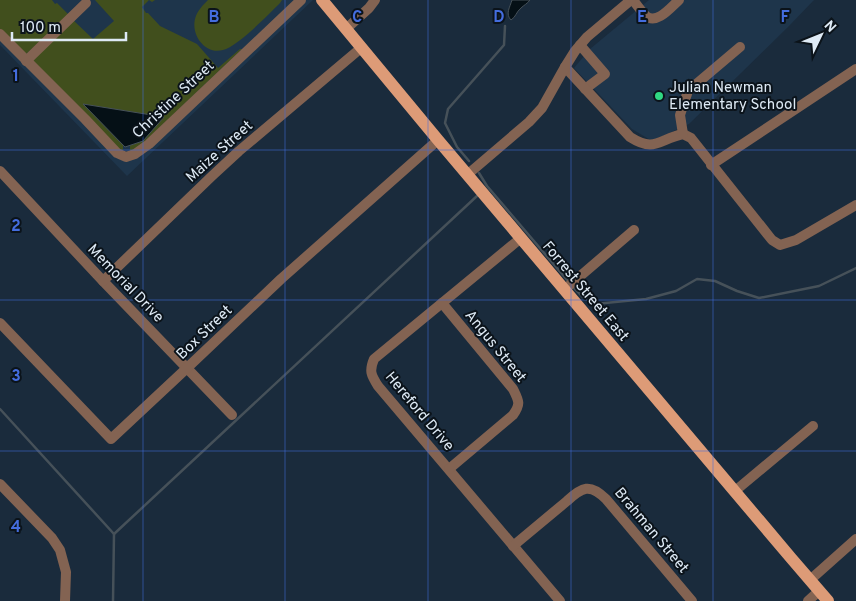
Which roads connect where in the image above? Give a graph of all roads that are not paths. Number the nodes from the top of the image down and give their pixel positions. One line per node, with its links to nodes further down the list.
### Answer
1 (301, 0): 12 (street, Christine Street)
2 (322, 0): 7 (main road, Forrest Street East)
3 (375, 0): 7 (street)
4 (632, 0): 5 (street); 9 (street)
5 (679, 0)
6 (86, 3): 12 (street)
7 (346, 29): 11 (main road, Forrest Street East)
8 (2, 39): 12 (street, Christine Street)
9 (580, 45): 13 (street); 15 (street)
10 (740, 47): 16 (street)
11 (361, 48): 17 (main road, Forrest Street East); 24 (street, Maize Street)
12 (26, 61)
13 (565, 67): 15 (street); 20 (street)
14 (856, 69): 18 (street)
15 (585, 89): 16 (street)
16 (683, 134): 18 (street)
17 (438, 140): 20 (main road, Forrest Street East); 28 (street, Box Street)
18 (711, 165): 21 (street)
19 (0, 171): 24 (street, Memorial Drive)
20 (467, 175): 23 (main road, Forrest Street East)
21 (856, 206)
22 (634, 230): 25 (street)
23 (521, 238): 25 (main road, Forrest Street East); 26 (street, Hereford Drive)
24 (103, 281): 28 (street, Memorial Drive)
25 (564, 290): 33 (main road, Forrest Street East)
26 (442, 303): 31 (street, Angus Street); 31 (street, Hereford Drive)
27 (0, 323): 28 (street, Box Street)
28 (187, 368): 29 (street, Memorial Drive)
29 (232, 415)
30 (812, 426): 33 (street)
31 (449, 469): 35 (street, Hereford Drive)
32 (0, 484): 38 (street)
33 (735, 491): 36 (main road, Forrest Street East)
34 (856, 539): 36 (street)
35 (513, 546): 39 (street, Hereford Drive); 40 (street, Brahman Street)
36 (810, 580): 37 (main road, Forrest Street East)
37 (819, 591): 41 (street); 42 (main road, Forrest Street East)
38 (65, 601)
39 (560, 601)
40 (692, 601)
41 (808, 601)
42 (828, 601)

